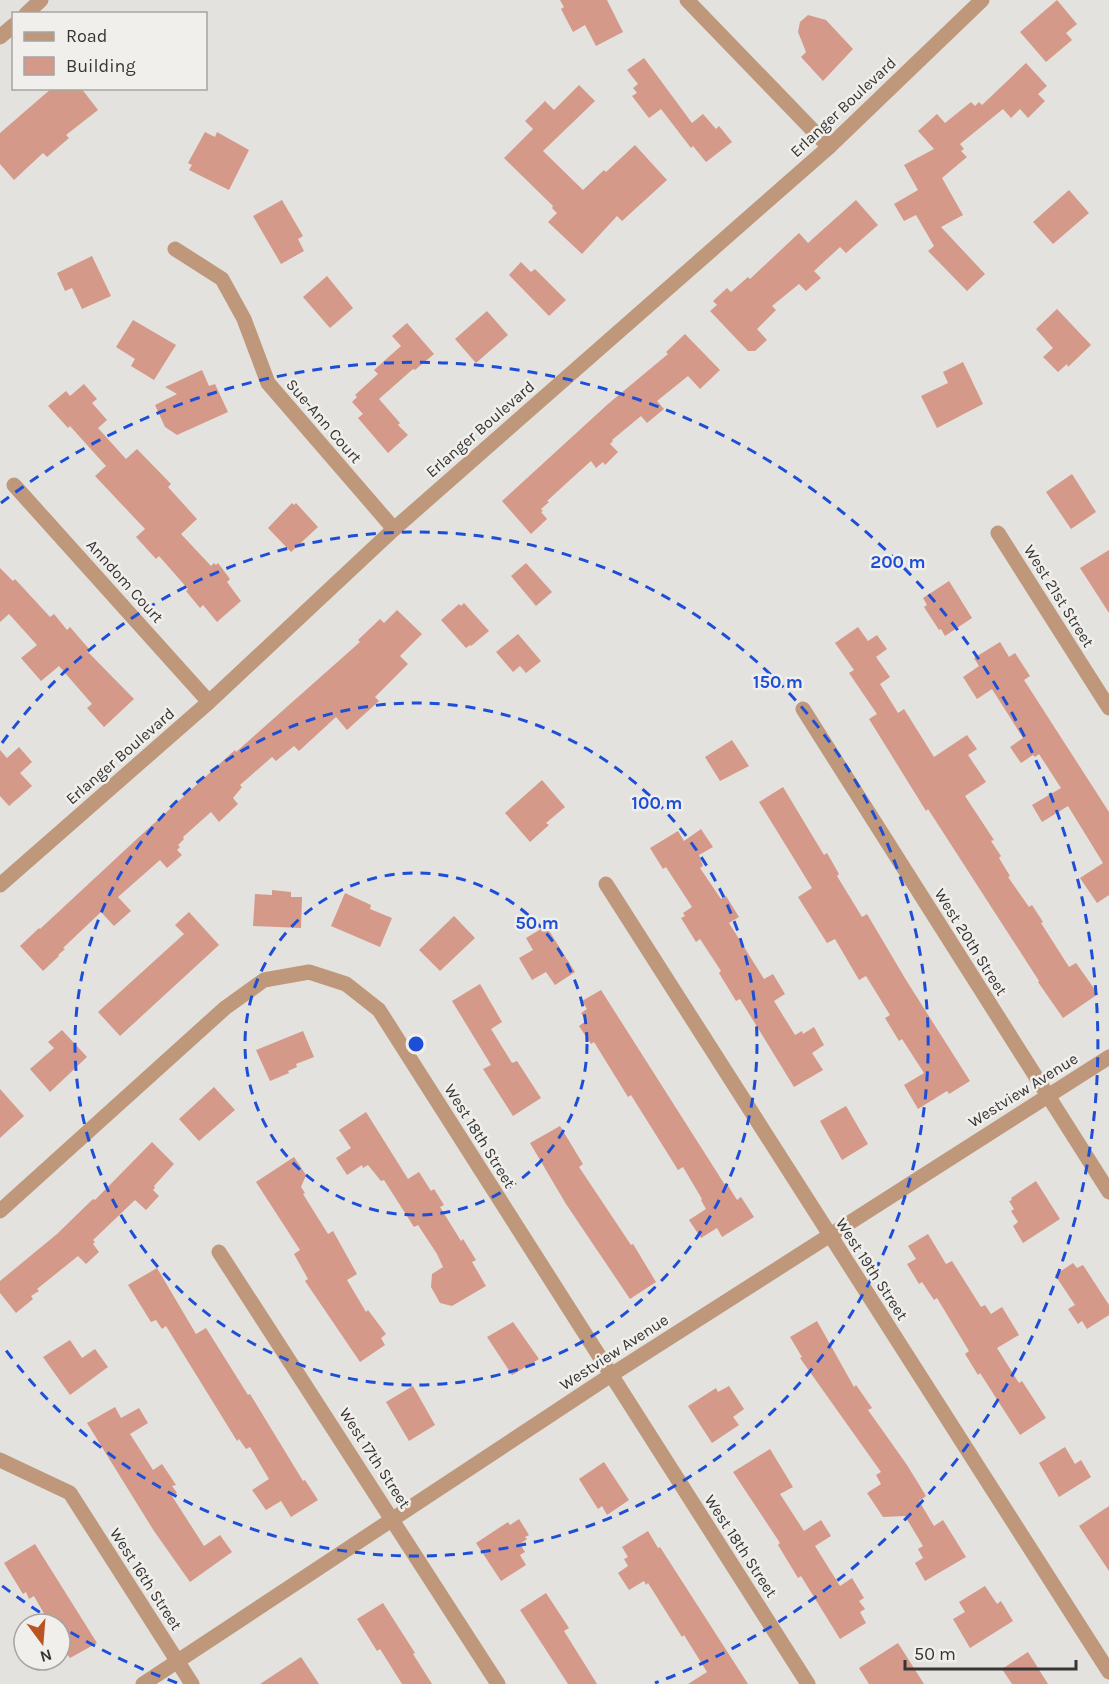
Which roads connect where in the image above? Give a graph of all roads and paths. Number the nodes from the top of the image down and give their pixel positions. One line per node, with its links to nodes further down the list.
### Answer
1 (41, 0): 4 (street)
2 (687, 0): 7 (street)
3 (982, 0): 7 (street, Erlanger Boulevard)
4 (28, 12)
5 (12, 26): 6 (street)
6 (0, 37)
7 (829, 147): 10 (street, Erlanger Boulevard)
8 (175, 249): 10 (street, Sue-Ann Court)
9 (14, 485): 12 (street, Anndom Court)
10 (394, 529): 12 (street, Erlanger Boulevard)
11 (998, 533): 13 (street, West 21st Street)
12 (209, 702): 15 (street, Erlanger Boulevard)
13 (1109, 708)
14 (803, 710): 18 (street, West 20th Street)
15 (2, 877)
16 (606, 884): 21 (street, West 19th Street)
17 (1109, 1057): 18 (street, Westview Avenue)
18 (1047, 1095): 19 (street, West 20th Street); 21 (street, Westview Avenue)
19 (1109, 1192)
20 (0, 1212): 23 (street, West 18th Street)
21 (830, 1236): 23 (street, Westview Avenue); 27 (street, West 19th Street)
22 (219, 1252): 25 (street, West 17th Street)
23 (611, 1375): 25 (street, Westview Avenue); 31 (street, West 18th Street)
24 (0, 1460): 26 (street, West 16th Street)
25 (393, 1518): 26 (street, Westview Avenue); 30 (street, West 17th Street)
26 (177, 1662): 28 (street, Westview Avenue); 29 (street, West 16th Street)
27 (1109, 1672)
28 (143, 1684)
29 (192, 1684)
30 (498, 1684)
31 (808, 1684)

